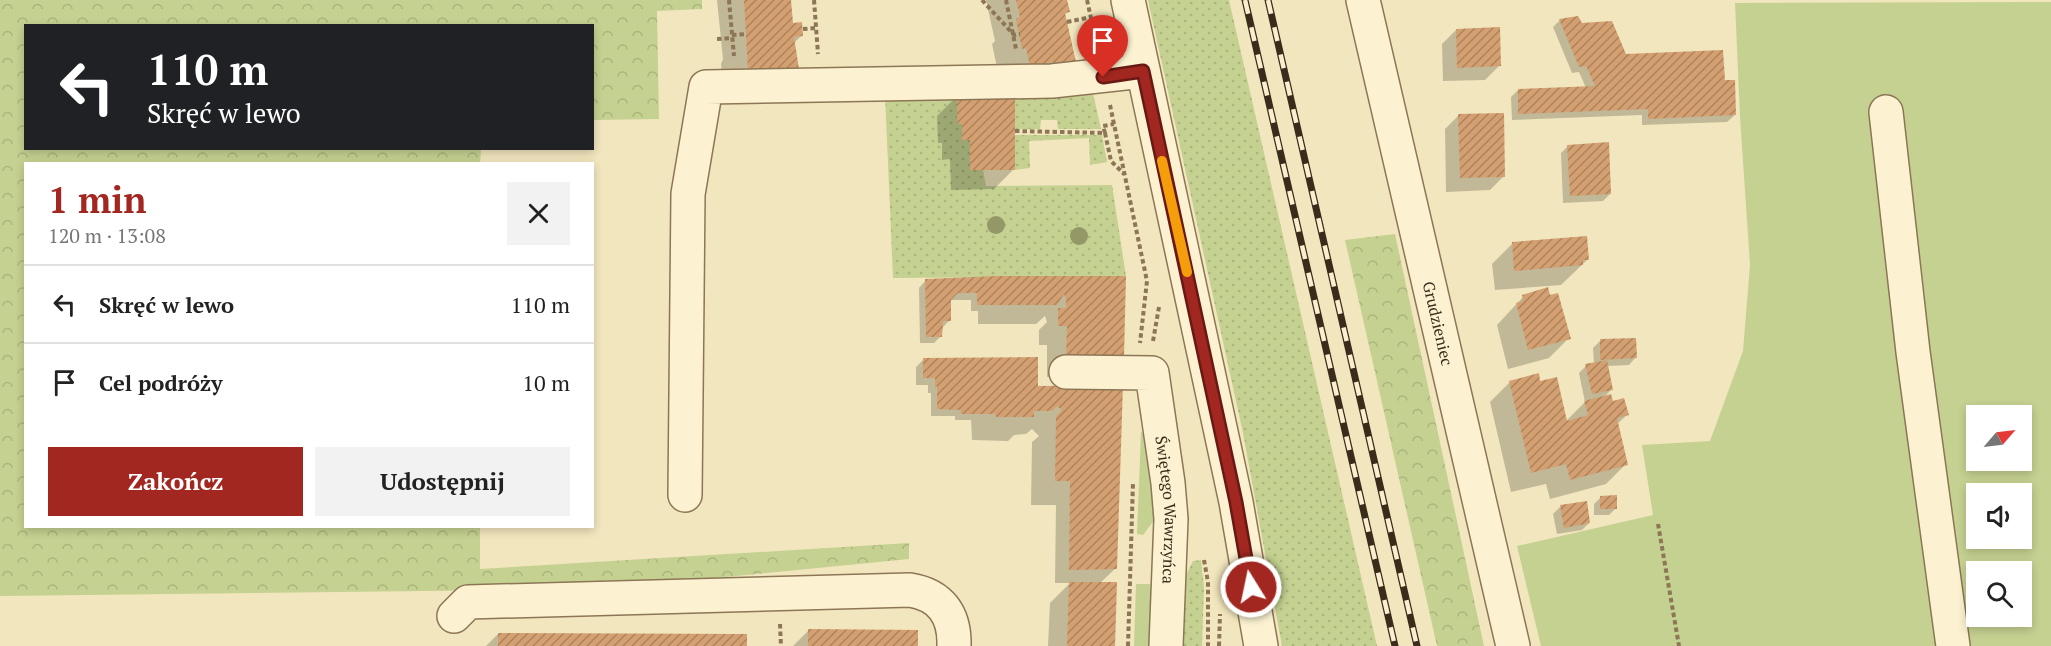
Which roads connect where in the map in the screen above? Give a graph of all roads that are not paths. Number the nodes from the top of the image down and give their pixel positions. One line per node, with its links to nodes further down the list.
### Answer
1 (1128, 0): 3 (street)
2 (1366, 1): 11 (street, Grudzieniec)
3 (1143, 71): 6 (street); 10 (street)
4 (1886, 112): 12 (street)
5 (1066, 372): 9 (street, Świętego Wawrzyńca)
6 (685, 495)
7 (454, 616): 8 (street)
8 (954, 646)
9 (1166, 646)
10 (1261, 646)
11 (1513, 646)
12 (1953, 646)

